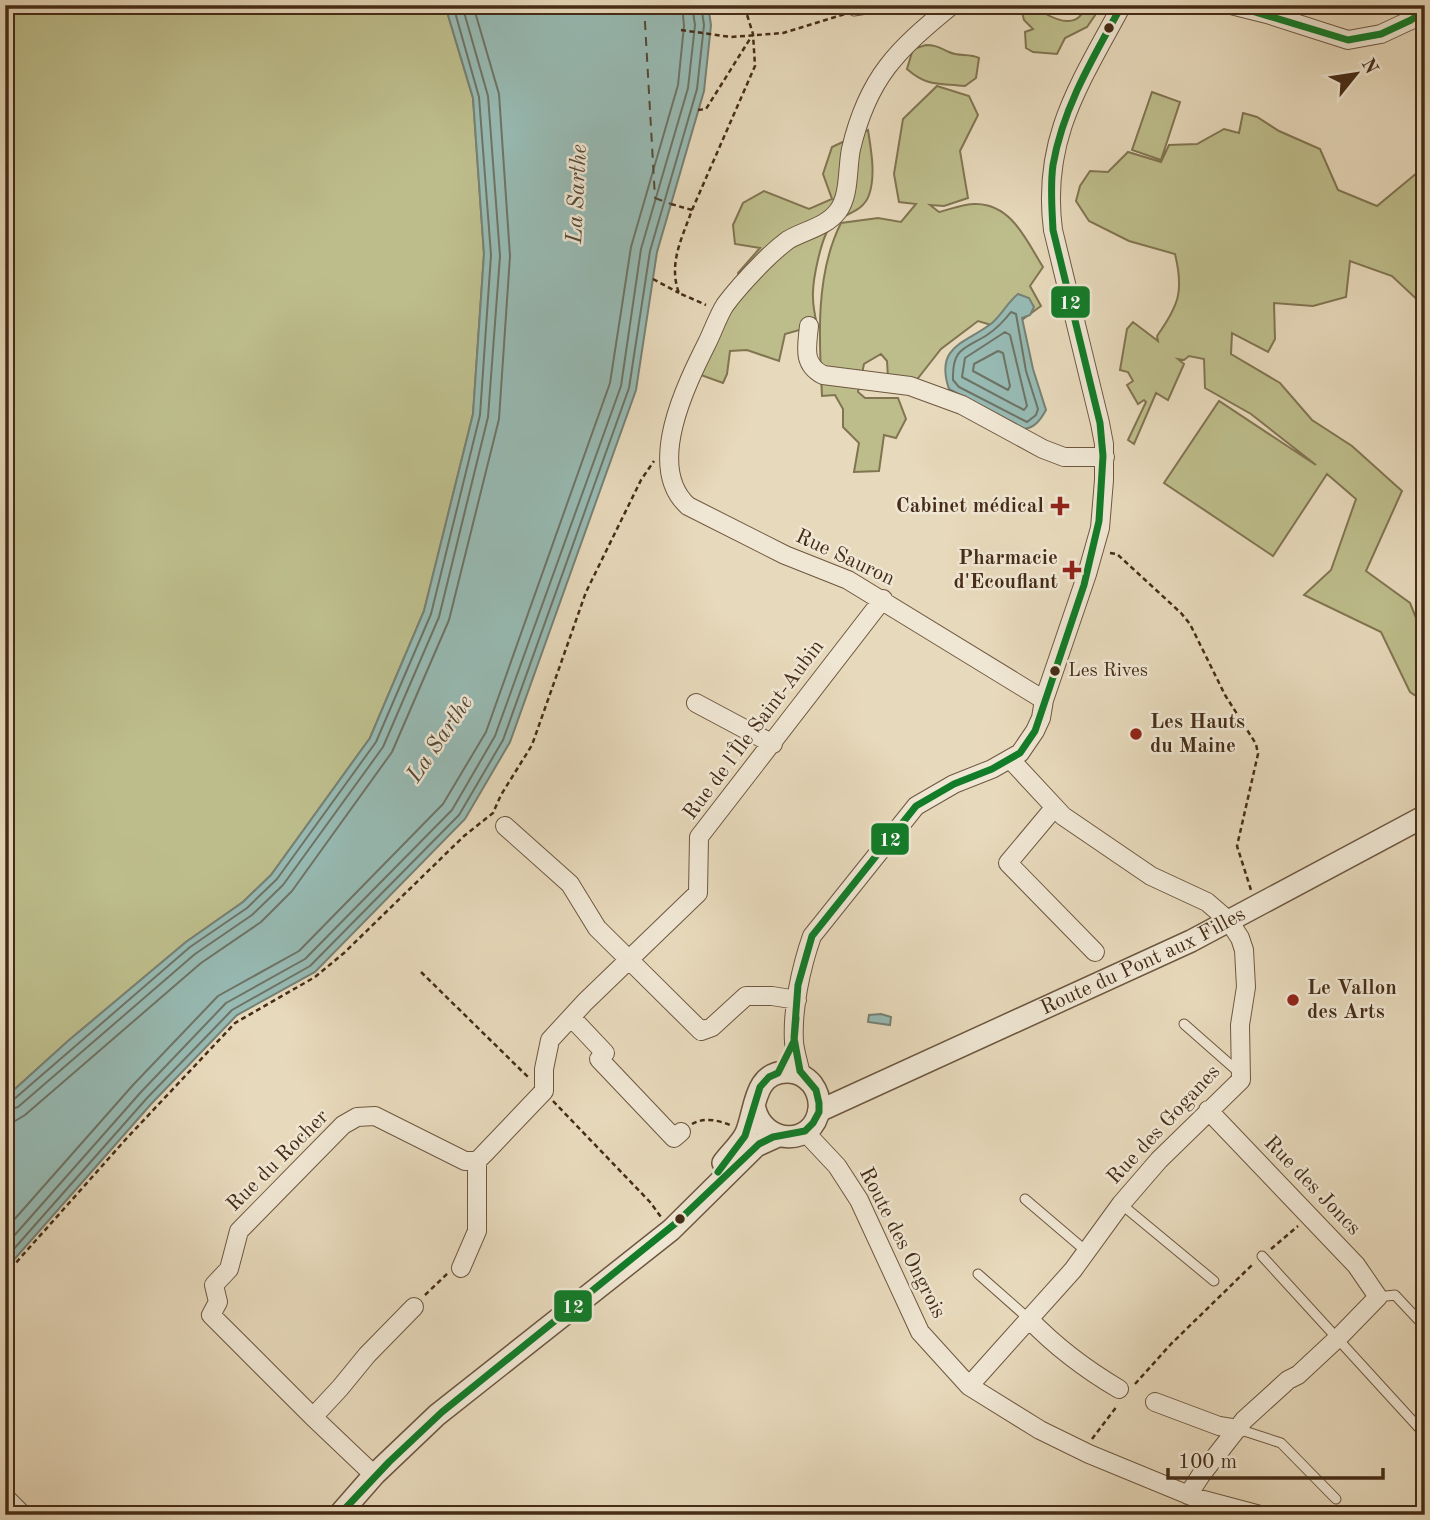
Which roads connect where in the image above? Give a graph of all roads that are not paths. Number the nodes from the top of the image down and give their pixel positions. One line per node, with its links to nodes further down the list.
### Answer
1 (893, 5): 7 (lane)
2 (952, 5): 10 (street, Rue Sauron)
3 (1122, 5): 9 (street)
4 (1231, 5): 5 (street)
5 (1268, 10): 6 (street)
6 (1425, 10)
7 (854, 11)
8 (809, 326): 9 (street)
9 (1104, 457): 11 (street)
10 (883, 600): 11 (street, Rue Sauron); 13 (street, Rue de l'Île Saint-Aubin)
11 (1044, 700): 14 (street)
12 (696, 703): 13 (street)
13 (773, 744): 20 (street, Rue de l'Île Saint-Aubin)
14 (1010, 759): 15 (street); 21 (street)
15 (1054, 808): 18 (street); 19 (street)
16 (1425, 816): 18 (street, Route du Pont aux Filles)
17 (505, 826): 20 (street)
18 (1229, 921): 25 (street, Rue des Goganes); 28 (street, Route du Pont aux Filles)
19 (1095, 952)
20 (629, 960): 21 (street); 22 (street, Rue de l'Île Saint-Aubin)
21 (797, 1000): 24 (street)
22 (571, 1017): 32 (street); 35 (street, Rue de l'Île Saint-Aubin)
23 (1184, 1024): 25 (lane)
24 (794, 1041): 26 (street); 27 (street)
25 (1241, 1068): 30 (street, Rue des Goganes)
26 (778, 1073): 27 (street); 29 (street)
27 (808, 1082): 28 (street); 31 (street)
28 (853, 1094): 31 (street, Route du Pont aux Filles)
29 (755, 1109): 34 (street); 38 (street)
30 (1208, 1110): 37 (street, Rue des Goganes); 44 (street, Rue des Joncs)
31 (819, 1111): 33 (street)
32 (681, 1132)
33 (805, 1132): 34 (street); 49 (street, Route des Ongrois)
34 (778, 1136): 38 (street)
35 (477, 1161): 41 (street); 52 (street, Rue du Rocher)
36 (1025, 1199): 39 (lane)
37 (1121, 1204): 39 (street, Rue des Goganes); 43 (lane, Rue des Goganes)
38 (689, 1213): 55 (street)
39 (1086, 1251): 46 (street, Rue des Goganes)
40 (1262, 1256): 48 (lane)
41 (461, 1268)
42 (978, 1274): 46 (lane)
43 (1214, 1281)
44 (1378, 1297): 47 (lane); 48 (street)
45 (414, 1307): 52 (street)
46 (1029, 1319): 49 (street, Rue des Goganes); 50 (street)
47 (1425, 1327)
48 (1337, 1339): 53 (street); 54 (lane)
49 (969, 1386): 56 (street, Route des Ongrois)
50 (1125, 1389)
51 (1155, 1402): 53 (street)
52 (313, 1417): 55 (street, Rue du Rocher)
53 (1238, 1429): 56 (street); 58 (lane)
54 (1420, 1429)
55 (374, 1475): 60 (street)
56 (1188, 1495): 61 (street, Route des Ongrois)
57 (5, 1497): 59 (street)
58 (1336, 1499)
59 (19, 1513)
60 (339, 1515)
61 (1260, 1515)

